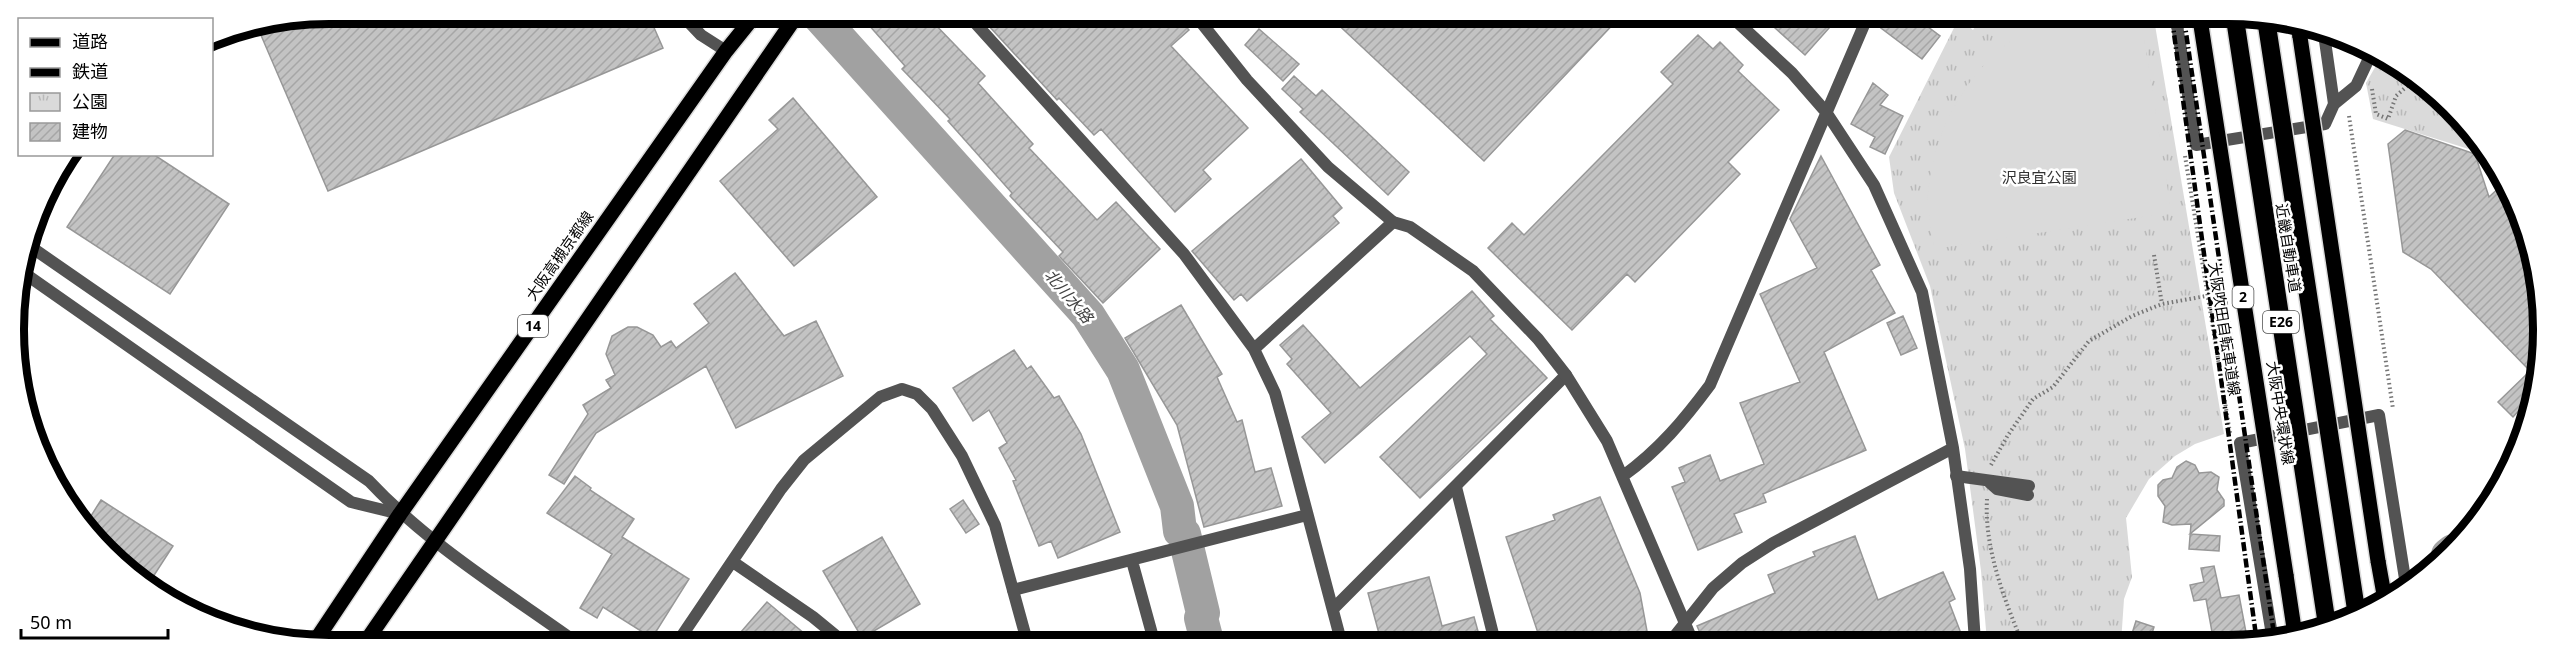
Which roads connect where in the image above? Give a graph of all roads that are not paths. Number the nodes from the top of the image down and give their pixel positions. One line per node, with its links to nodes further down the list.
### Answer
1 (691, 24): 14 (street)
2 (748, 24): 14 (main road, 大阪高槻京都線 / 14)
3 (792, 24): 30 (main road, 14)
4 (976, 24): 21 (street)
5 (1202, 24): 18 (street)
6 (1739, 24): 17 (street)
7 (1864, 24): 17 (street)
8 (2177, 24): 16 (street)
9 (2201, 24): 40 (main road, 大阪中央環状線 / 2, bridge)
10 (2236, 24): 38 (highway, 近畿自動車道 / E26, bridge)
11 (2267, 27): 36 (highway, 近畿自動車道 / E26, bridge)
12 (2299, 32): 35 (main road, bridge)
13 (2325, 40): 16 (street)
14 (726, 51): 28 (main road, 大阪高槻京都線 / 14)
15 (2369, 59): 16 (street)
16 (2334, 104)
17 (1826, 112): 23 (street); 24 (street)
18 (1393, 222): 21 (street); 22 (street)
19 (34, 249): 28 (street)
20 (29, 277): 28 (street)
21 (1254, 349): 29 (street)
22 (1566, 375): 24 (street); 26 (street)
23 (1953, 448): 25 (street); 39 (street)
24 (1623, 476): 39 (street)
25 (1956, 476): 27 (street); 53 (street)
26 (1456, 487): 37 (street); 50 (street)
27 (2028, 491)
28 (400, 514): 30 (street); 42 (main road, 大阪高槻京都線 / 14)
29 (1307, 515): 31 (street); 37 (street)
30 (434, 541): 43 (main road, 14); 44 (street)
31 (1132, 561): 34 (street); 48 (street)
32 (733, 562): 34 (street); 45 (street); 46 (street)
33 (2405, 578): 41 (street)
34 (1013, 590): 47 (street)
35 (2384, 592)
36 (2356, 607)
37 (1333, 609): 49 (street)
38 (2326, 619)
39 (1684, 622): 51 (street); 52 (street)
40 (2294, 628)
41 (2271, 631)
42 (320, 634)
43 (370, 635)
44 (566, 635)
45 (682, 635)
46 (835, 635)
47 (1025, 635)
48 (1152, 635)
49 (1340, 635)
50 (1493, 635)
51 (1675, 635)
52 (1690, 635)
53 (1975, 635)

